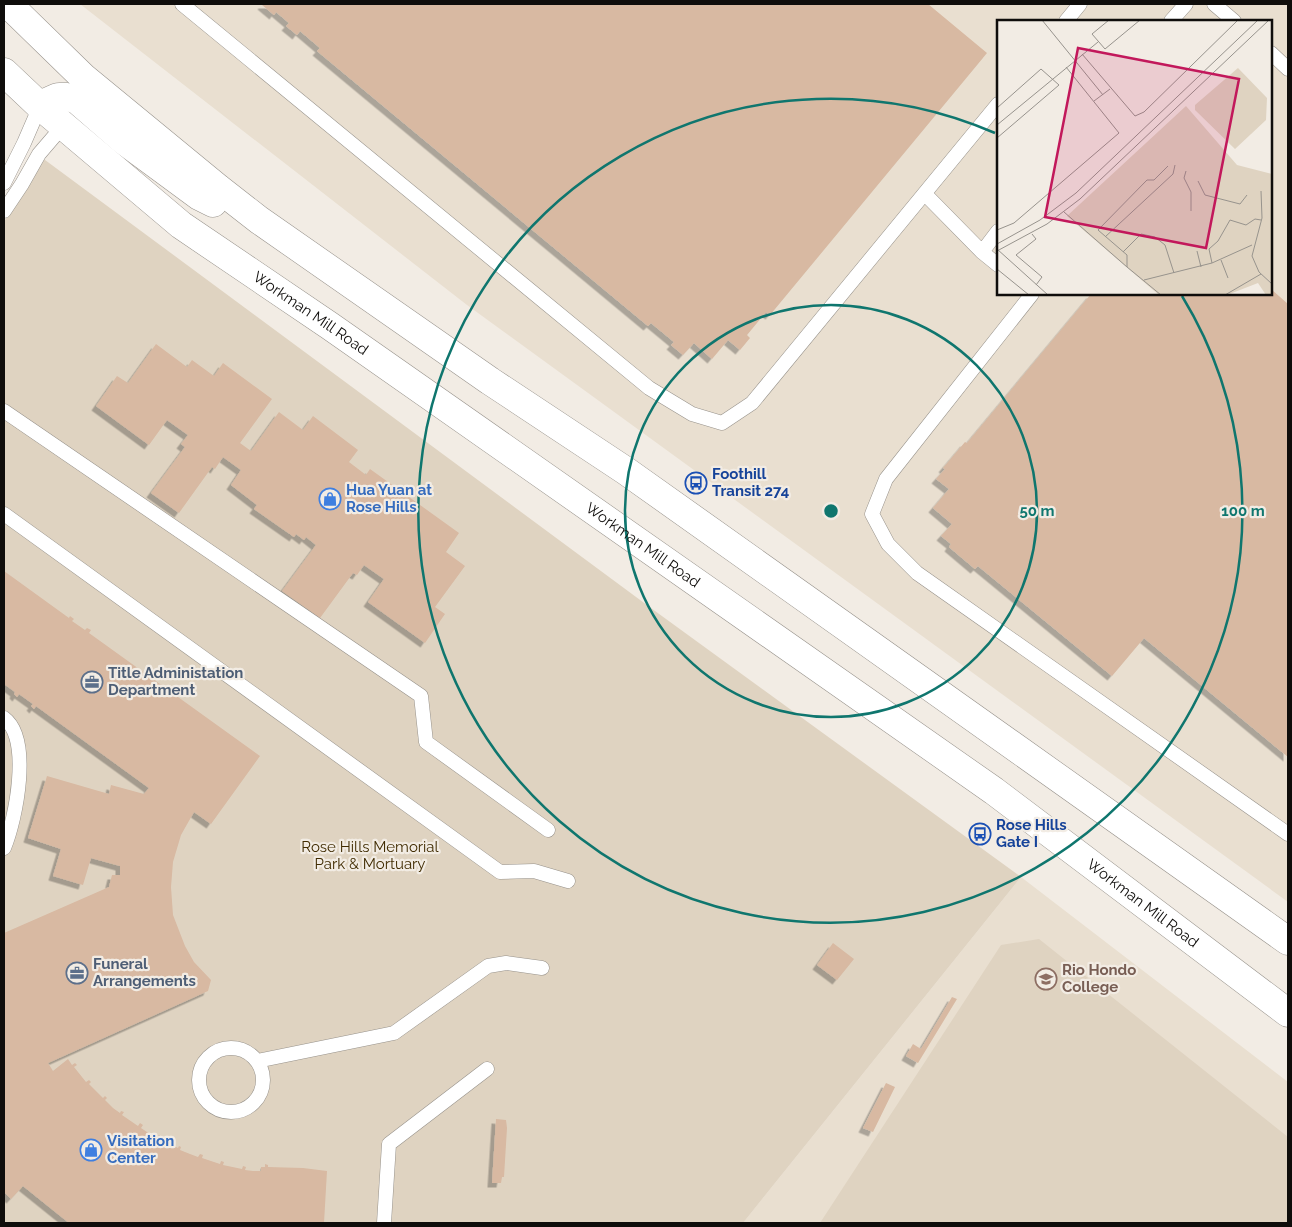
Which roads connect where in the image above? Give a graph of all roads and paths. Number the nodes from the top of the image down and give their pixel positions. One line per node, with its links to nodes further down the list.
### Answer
1 (8, 4): 18 (main road)
2 (182, 4): 16 (lane)
3 (1080, 4): 6 (lane)
4 (1186, 4): 7 (lane)
5 (1214, 4): 8 (lane)
6 (1067, 20)
7 (1173, 20)
8 (1233, 20)
9 (1272, 55): 10 (lane)
10 (1288, 69)
11 (4, 72): 13 (main road, Workman Mill Road)
12 (997, 105): 16 (lane)
13 (40, 106): 14 (main road, Workman Mill Road); 15 (lane); 18 (main road)
14 (63, 126): 17 (lane); 32 (main road, Workman Mill Road)
15 (4, 183)
16 (925, 194): 20 (lane)
17 (4, 211)
18 (259, 220): 30 (main road)
19 (997, 232): 20 (lane)
20 (982, 252): 21 (lane)
21 (997, 264)
22 (1031, 295): 27 (lane)
23 (4, 411): 26 (lane)
24 (4, 514): 29 (lane)
25 (4, 718): 28 (lane)
26 (548, 830)
27 (1288, 834)
28 (4, 848)
29 (568, 881)
30 (1288, 941)
31 (542, 968): 33 (lane)
32 (1288, 1013)
33 (257, 1061): 33 (lane)
34 (488, 1069): 35 (lane)
35 (384, 1223)

